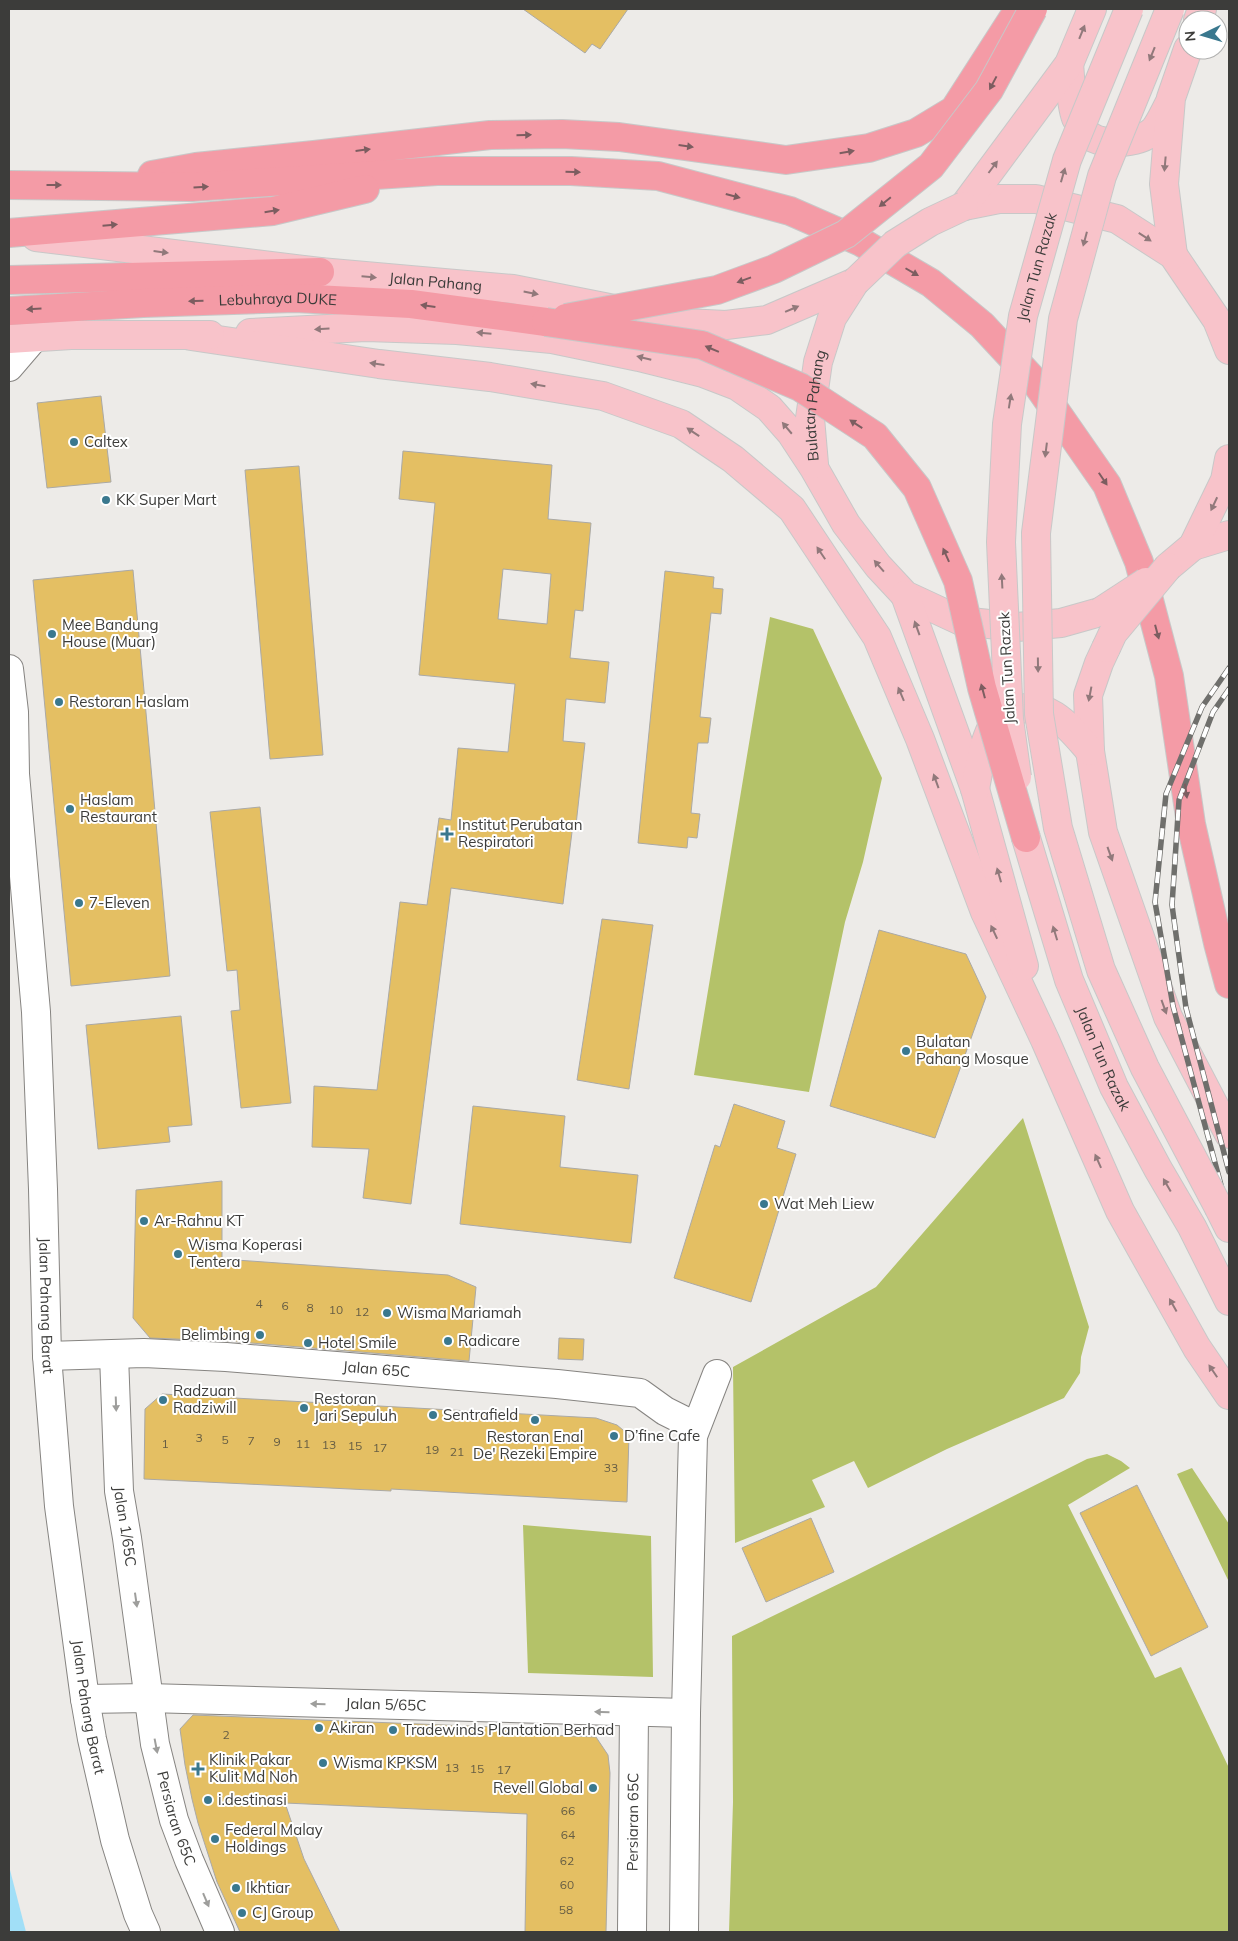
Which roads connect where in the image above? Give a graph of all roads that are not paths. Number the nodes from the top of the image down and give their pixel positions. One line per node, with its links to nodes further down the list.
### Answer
1 (1019, 9): 11 (highway, one-way to 1)
2 (1033, 9): 19 (highway, one-way to 19, bridge)
3 (1092, 9): 7 (main road, one-way to 3)
4 (1129, 9): 34 (main road, Jalan Tun Razak, one-way to 4, bridge)
5 (1170, 9): 38 (main road, Jalan Tun Razak, one-way to 38, bridge)
6 (1185, 60): 8 (main road)
7 (1069, 64): 8 (main road); 12 (main road, one-way to 7)
8 (1172, 98): 14 (main road, one-way to 14)
9 (437, 171): 11 (highway, one-way to 9); 13 (highway, one-way to 9); 35 (highway, one-way to 35)
10 (9, 185): 11 (highway, one-way to 11)
11 (100, 185)
12 (964, 206): 14 (main road, Bulatan Pahang, one-way to 14); 17 (main road, Bulatan Pahang, bridge)
13 (9, 233): 15 (main road, Jalan Pahang, one-way to 15)
14 (1173, 255): 22 (main road, Bulatan Pahang)
15 (320, 272): 16 (highway, Lebuhraya DUKE); 17 (main road, Jalan Pahang, one-way to 17)
16 (9, 280)
17 (855, 282): 25 (main road, Bulatan Pahang)
18 (9, 311): 19 (highway, Lebuhraya DUKE, one-way to 18)
19 (546, 322): 34 (highway, Lebuhraya DUKE, one-way to 19, bridge)
20 (191, 336): 21 (main road); 25 (main road, one-way to 20); 36 (main road, one-way to 20)
21 (21, 339): 23 (street)
22 (1229, 350)
23 (9, 367)
24 (1229, 460): 27 (main road, Bulatan Pahang, one-way to 27)
25 (814, 468): 29 (main road, Bulatan Pahang, one-way to 25)
26 (1229, 534): 27 (main road)
27 (1193, 546): 28 (main road, Bulatan Pahang)
28 (1168, 567): 29 (main road, Bulatan Pahang, bridge); 31 (main road, one-way to 31, bridge)
29 (906, 595): 33 (main road, one-way to 29)
30 (9, 669): 32 (street, Jalan Pahang Barat)
31 (1090, 751): 33 (main road); 37 (main road, one-way to 37)
32 (12, 766): 41 (street, Jalan Pahang Barat)
33 (975, 789): 36 (main road, one-way to 33)
34 (1026, 838): 39 (main road, Jalan Tun Razak, one-way to 34)
35 (1229, 984)
36 (1045, 1040): 43 (main road, one-way to 36)
37 (1229, 1134)
38 (1224, 1218)
39 (1229, 1302)
40 (114, 1355): 41 (street, Jalan 65C); 44 (street, Jalan 65C); 45 (street, Jalan 1/65C, one-way to 45)
41 (47, 1356): 46 (street, Jalan Pahang Barat)
42 (717, 1374): 44 (street)
43 (1229, 1395)
44 (695, 1426): 48 (street)
45 (148, 1698): 46 (street, Jalan 5/65C); 47 (street, Jalan 5/65C, one-way to 45); 50 (street, Persiaran 65C, one-way to 50)
46 (85, 1699): 49 (street, Jalan Pahang Barat)
47 (634, 1712): 48 (street, Jalan 5/65C); 51 (street, Persiaran 65C)
48 (686, 1713): 52 (street)
49 (146, 1932)
50 (220, 1932)
51 (632, 1932)
52 (684, 1932)

